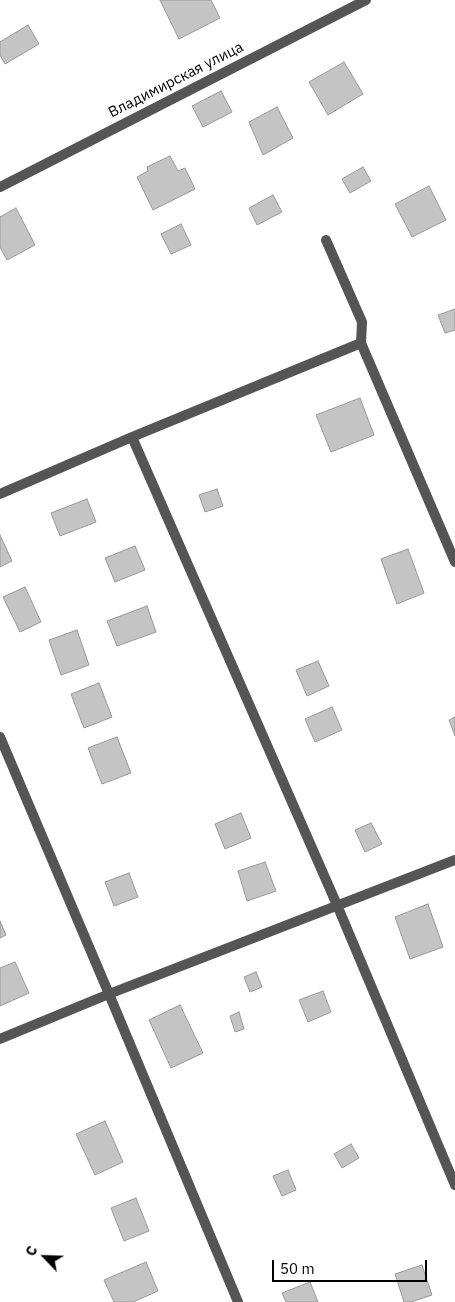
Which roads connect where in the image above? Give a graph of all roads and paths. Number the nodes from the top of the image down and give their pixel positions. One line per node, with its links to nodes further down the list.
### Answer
1 (366, 0): 2 (lane, Владимирская улица)
2 (0, 187)
3 (326, 240): 4 (lane)
4 (361, 344): 5 (lane); 7 (lane)
5 (132, 437): 6 (lane); 10 (lane)
6 (0, 494)
7 (455, 562)
8 (0, 737): 11 (lane)
9 (455, 860): 10 (lane)
10 (337, 905): 11 (lane); 13 (lane)
11 (110, 994): 12 (lane); 14 (lane)
12 (0, 1039)
13 (455, 1185)
14 (238, 1302)

